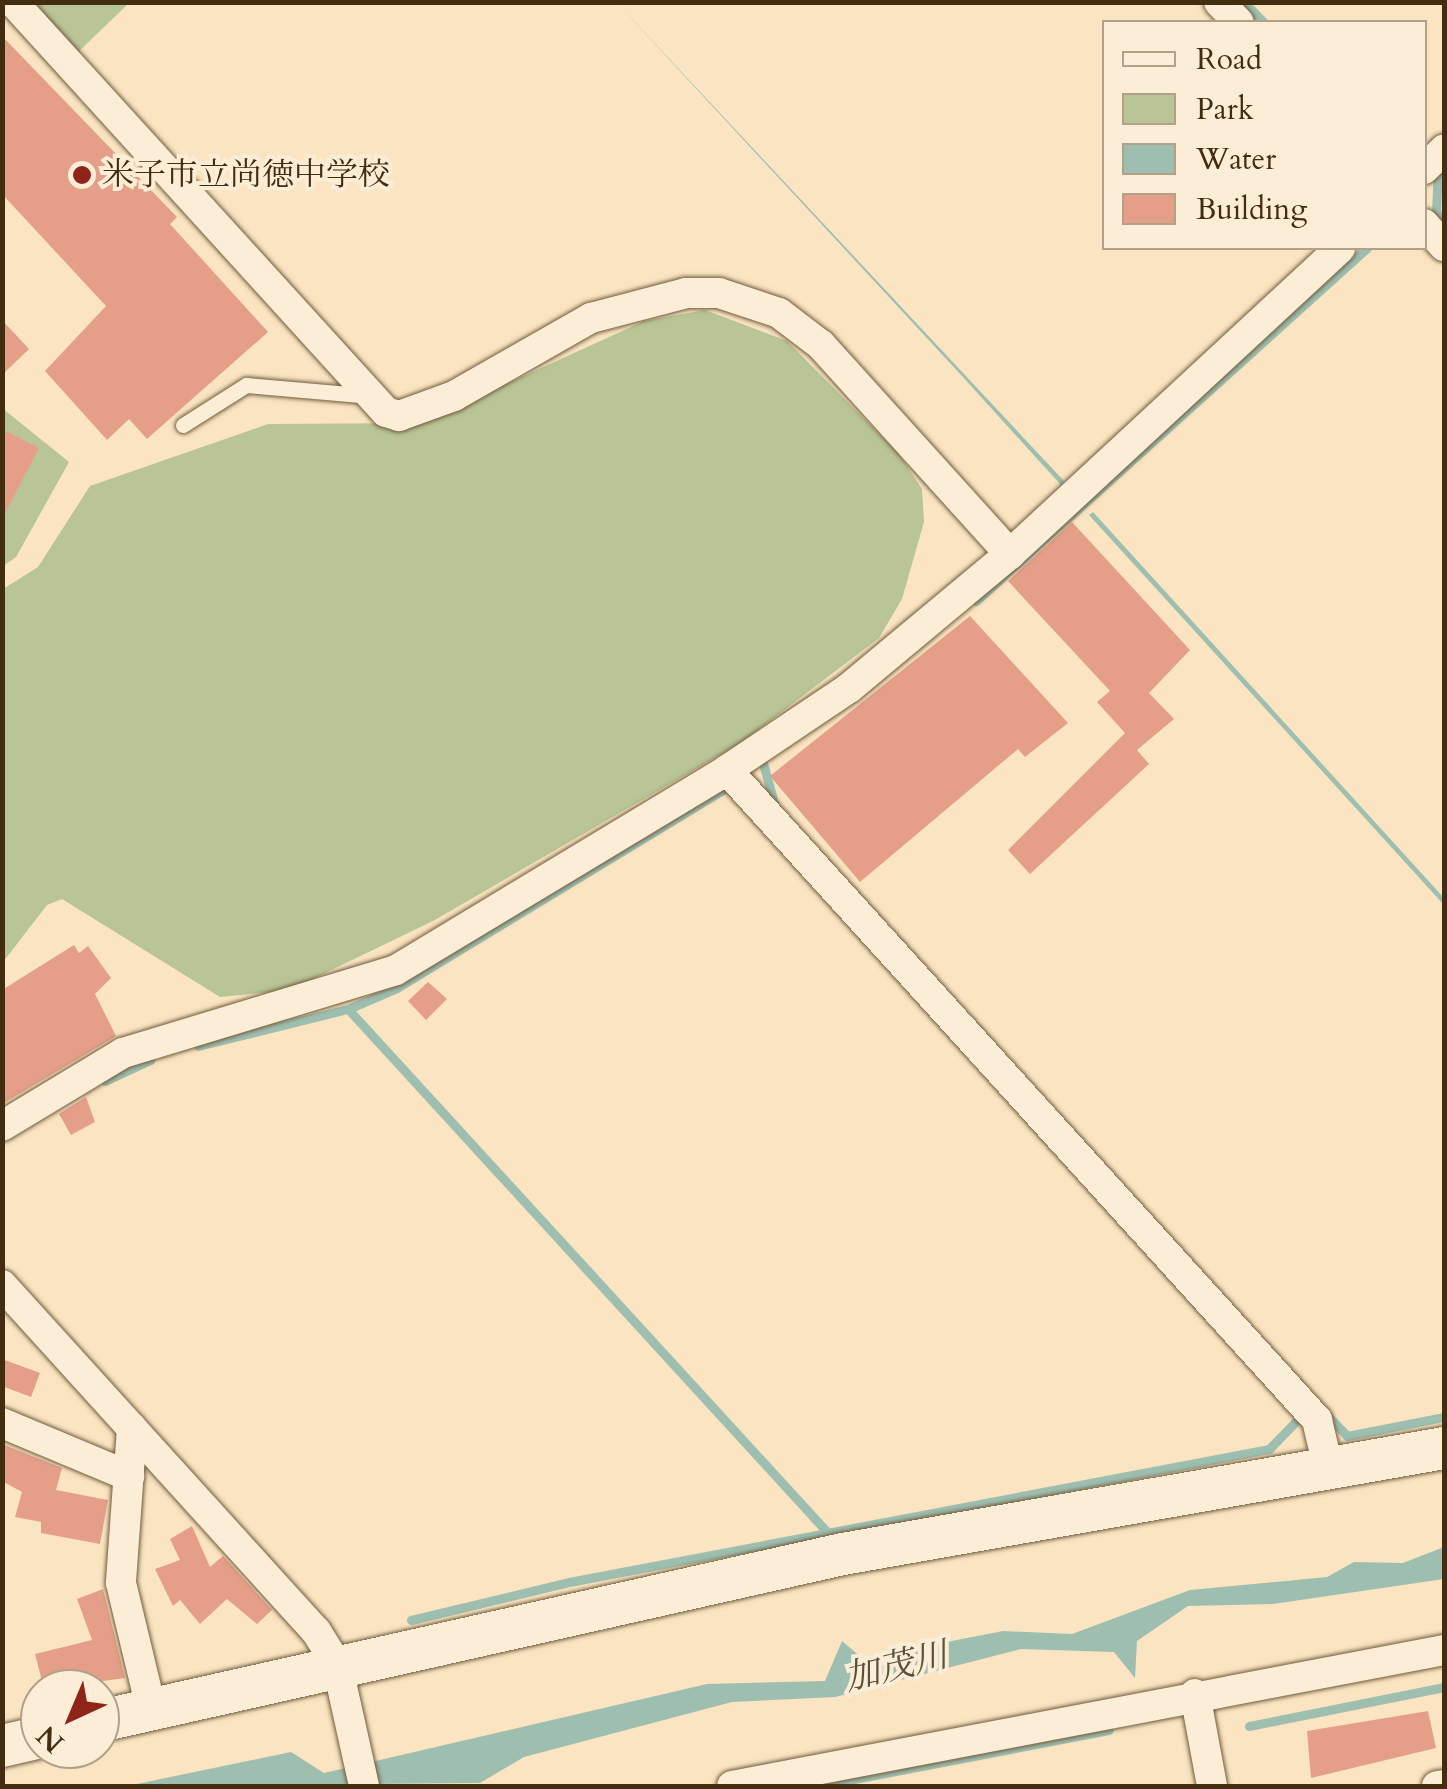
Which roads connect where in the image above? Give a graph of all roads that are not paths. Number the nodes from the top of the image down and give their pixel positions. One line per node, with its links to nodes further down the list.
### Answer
1 (14, 2): 5 (street)
2 (1427, 227): 3 (street)
3 (1444, 246)
4 (1338, 250): 7 (street)
5 (372, 396): 6 (lane); 7 (street)
6 (183, 425)
7 (1010, 554): 8 (street)
8 (727, 770): 9 (street); 14 (street)
9 (2, 1126)
10 (2, 1285): 12 (street)
11 (2, 1423): 15 (street)
12 (132, 1428): 15 (street); 17 (street)
13 (1444, 1448): 14 (street)
14 (1328, 1467): 17 (street)
15 (129, 1476): 19 (street)
16 (1444, 1650): 18 (street)
17 (342, 1682): 19 (street); 22 (street)
18 (1195, 1694): 23 (street); 24 (street)
19 (151, 1708): 20 (street)
20 (120, 1717)
21 (1444, 1785): 25 (street)
22 (364, 1786)
23 (732, 1786)
24 (1212, 1786)
25 (1437, 1786)

